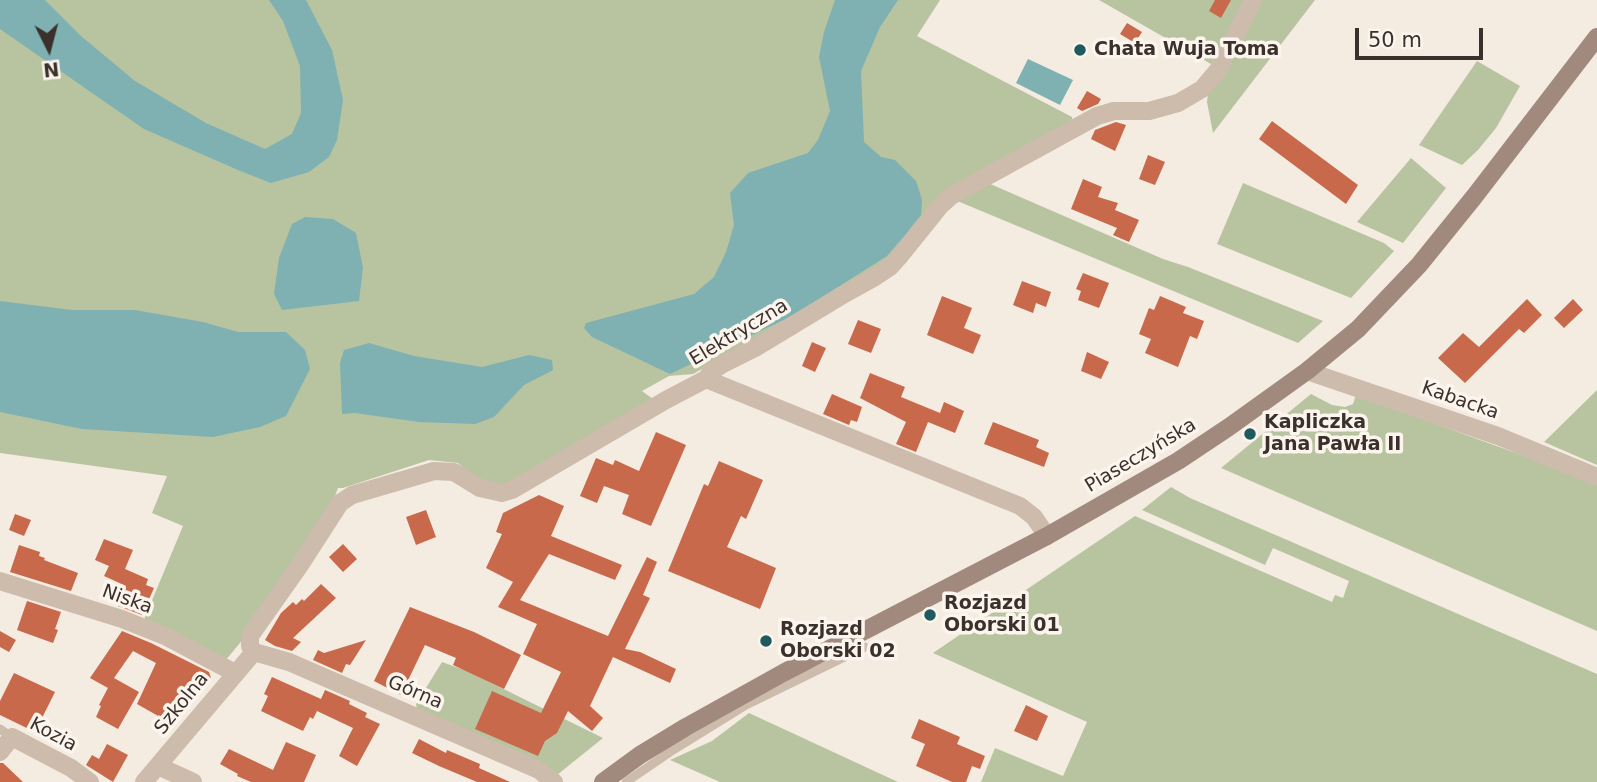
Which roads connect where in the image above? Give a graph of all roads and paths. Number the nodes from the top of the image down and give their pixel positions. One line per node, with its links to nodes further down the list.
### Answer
1 (1253, 0): 4 (street, Elektryczna)
2 (1597, 37): 3 (main road, Piaseczyńska)
3 (1307, 371): 5 (street, Kabacka); 6 (main road, Piaseczyńska)
4 (706, 379): 6 (street); 9 (street, Elektryczna)
5 (1597, 477)
6 (1046, 536): 18 (main road, Piaseczyńska)
7 (0, 581): 10 (street, Niska)
8 (865, 647): 19 (lane)
9 (254, 652): 10 (street, Szkolna); 17 (street, Górna)
10 (235, 673): 13 (street, Szkolna)
11 (6, 733): 12 (street, Kozia); 14 (street, Kozia)
12 (0, 752)
13 (158, 766): 15 (street, Szkolna); 16 (street)
14 (90, 782)
15 (144, 782)
16 (193, 782)
17 (554, 782)
18 (603, 782)
19 (626, 782)

